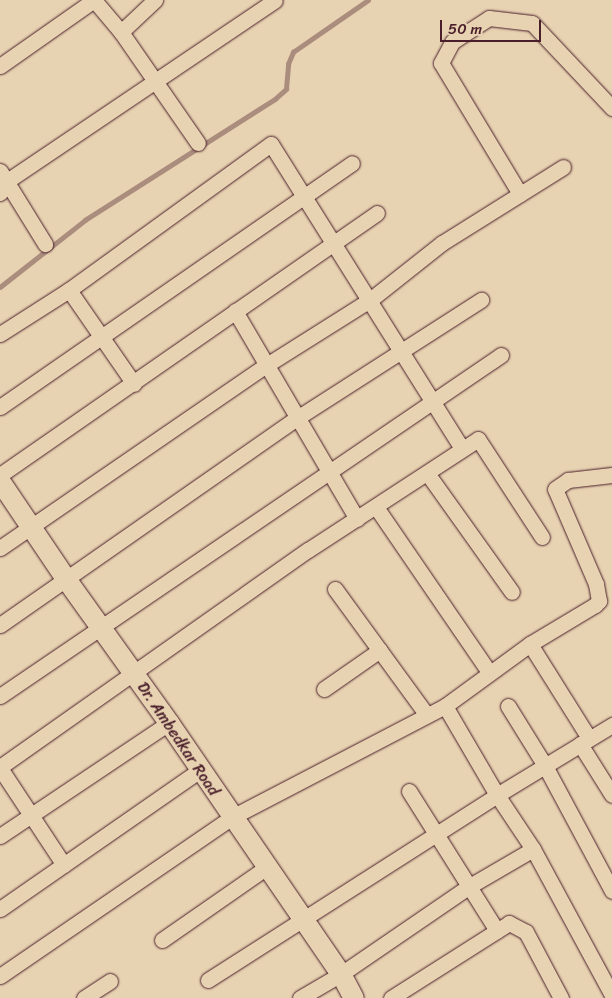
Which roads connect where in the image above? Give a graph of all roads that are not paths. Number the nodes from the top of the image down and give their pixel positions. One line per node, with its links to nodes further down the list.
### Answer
1 (94, 0): 4 (street); 5 (street)
2 (155, 0): 4 (street)
3 (275, 0): 6 (street)
4 (121, 32): 6 (street)
5 (0, 66)
6 (155, 81): 8 (street); 11 (street)
7 (612, 108): 12 (street)
8 (198, 143)
9 (352, 163): 13 (street)
10 (563, 166): 12 (street)
11 (2, 182): 16 (street)
12 (520, 194): 18 (street)
13 (304, 196): 15 (street); 17 (street); 22 (street)
14 (377, 213): 15 (street)
15 (334, 242): 18 (street); 20 (street)
16 (45, 244)
17 (69, 290): 21 (street); 22 (street)
18 (370, 300): 23 (street); 25 (street)
19 (481, 300): 23 (street)
20 (235, 311): 25 (street); 26 (street)
21 (0, 334)
22 (101, 337): 26 (street); 28 (street)
23 (398, 352): 27 (street); 29 (street)
24 (500, 355): 27 (street)
25 (265, 366): 29 (street); 38 (street)
26 (134, 384): 34 (street)
27 (430, 402): 30 (street); 31 (street)
28 (0, 407)
29 (297, 418): 31 (street); 41 (street)
30 (462, 450): 32 (street); 39 (street)
31 (328, 471): 37 (street); 45 (street)
32 (427, 473): 36 (street); 43 (street)
33 (612, 474): 46 (street)
34 (0, 475)
35 (0, 481): 38 (street, Dr. Ambedkar Road)
36 (376, 507): 37 (street); 49 (street)
37 (357, 519): 48 (street)
38 (30, 526): 40 (street); 41 (street, Dr. Ambedkar Road)
39 (542, 537)
40 (0, 548)
41 (66, 579): 44 (street); 45 (street, Dr. Ambedkar Road)
42 (335, 589): 47 (street)
43 (512, 592)
44 (0, 625)
45 (100, 625): 48 (street, Dr. Ambedkar Road); 51 (street)
46 (530, 644): 49 (street); 57 (street)
47 (380, 650): 50 (street); 54 (street)
48 (133, 672): 55 (street, Dr. Ambedkar Road); 59 (street)
49 (489, 672): 52 (street)
50 (324, 688)
51 (0, 696)
52 (444, 706): 54 (street); 62 (street)
53 (508, 706): 58 (street)
54 (427, 715): 65 (street)
55 (169, 723): 60 (street, Dr. Ambedkar Road); 64 (street)
56 (612, 725): 57 (street)
57 (585, 741): 58 (street); 63 (street)
58 (544, 764): 62 (street); 72 (street)
59 (0, 767): 64 (street)
60 (200, 770): 65 (street, Dr. Ambedkar Road); 69 (street)
61 (409, 792): 66 (street)
62 (498, 795): 66 (street); 68 (street)
63 (612, 795)
64 (31, 814): 67 (street); 69 (street)
65 (232, 817): 70 (street, Dr. Ambedkar Road); 78 (street)
66 (436, 834): 71 (street); 74 (street)
67 (0, 836)
68 (533, 849): 71 (street); 81 (street)
69 (64, 865): 73 (street)
70 (267, 867): 74 (street, Dr. Ambedkar Road); 76 (street)
71 (468, 887): 75 (street); 77 (street)
72 (612, 892)
73 (0, 909)
74 (302, 920): 77 (street, Dr. Ambedkar Road); 79 (street)
75 (497, 931): 85 (street); 86 (street)
76 (162, 940)
77 (341, 974): 83 (street); 84 (street, Dr. Ambedkar Road)
78 (0, 976)
79 (208, 980)
80 (110, 981): 82 (street)
81 (612, 995)
82 (84, 998)
83 (300, 998)
84 (354, 998)
85 (391, 998)
86 (561, 998)

